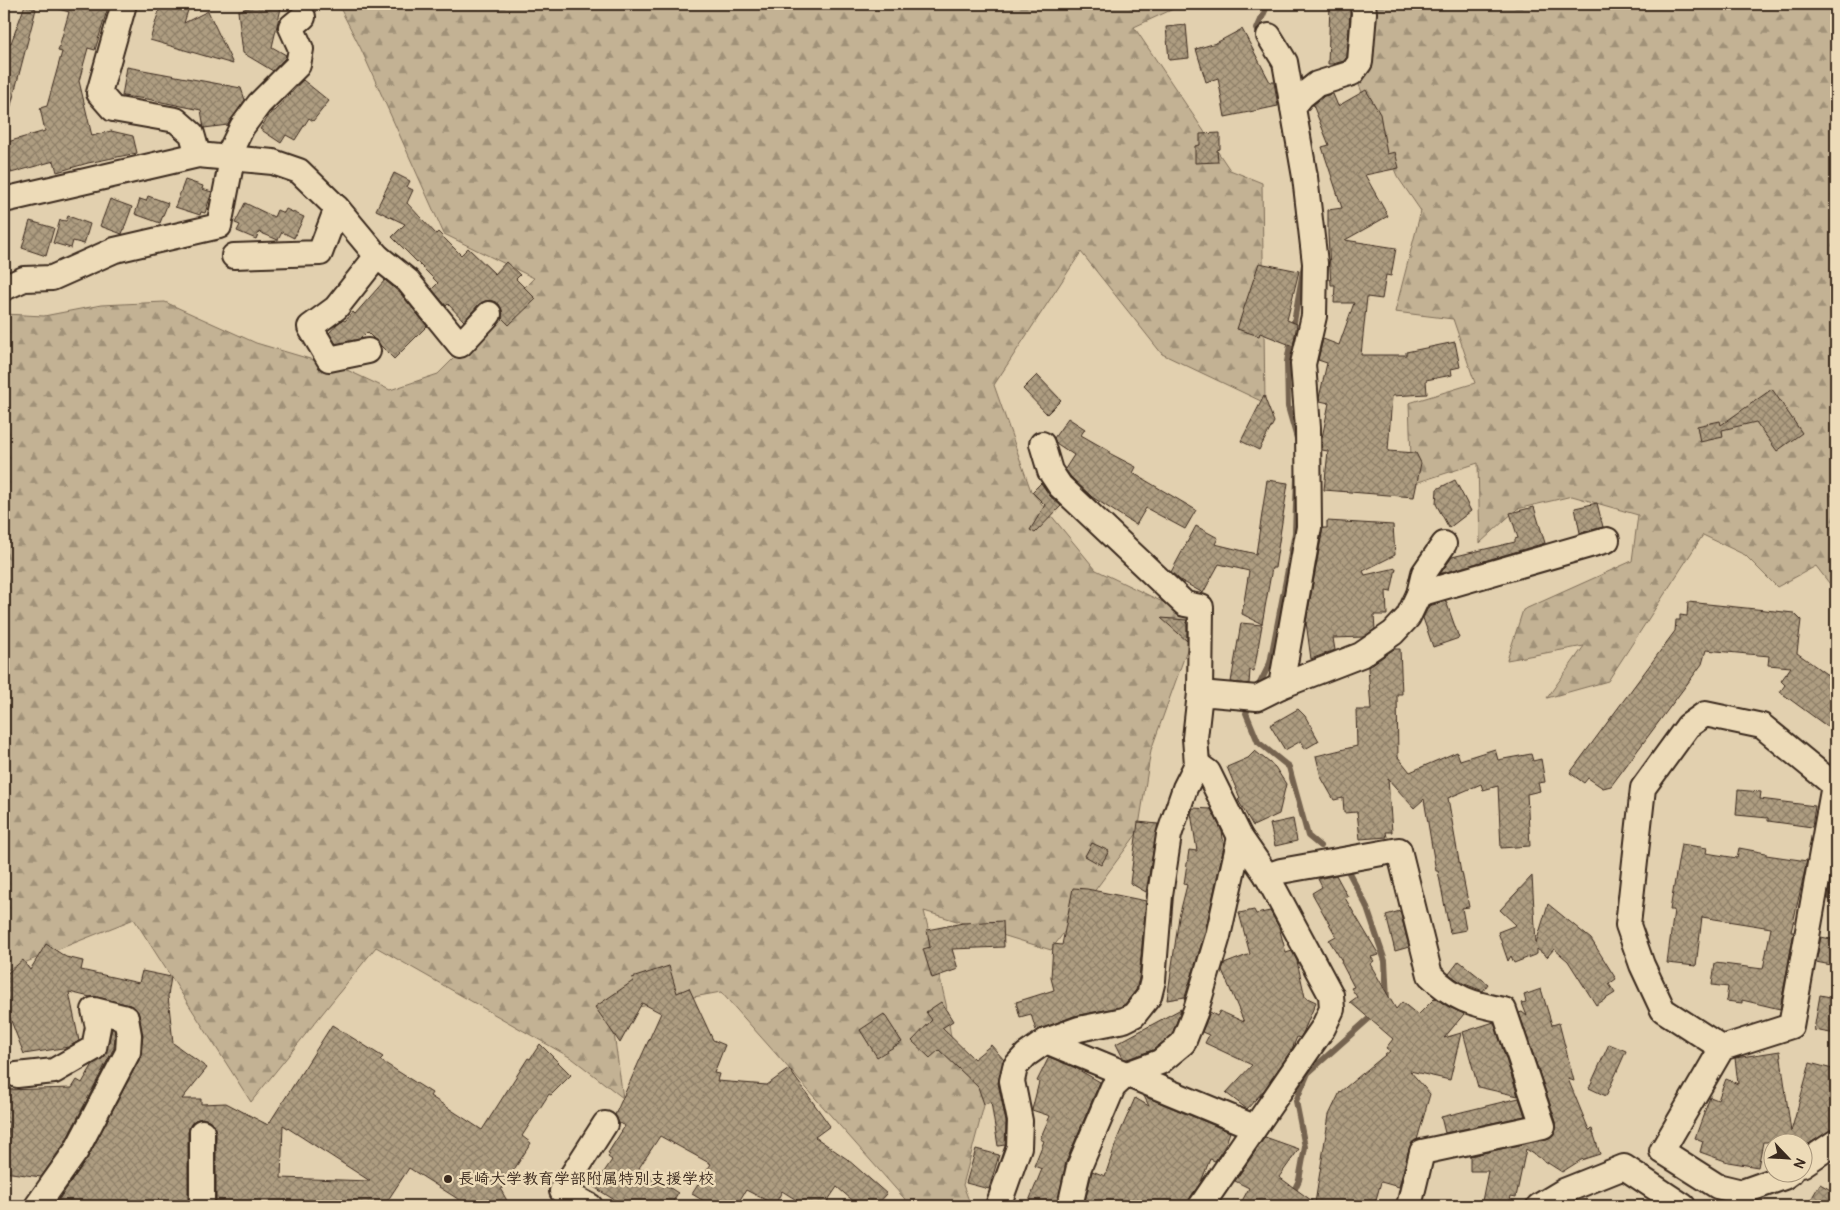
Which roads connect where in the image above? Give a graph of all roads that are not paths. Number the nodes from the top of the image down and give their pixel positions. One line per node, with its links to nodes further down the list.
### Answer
1 (124, 4): 6 (street)
2 (1363, 4): 5 (street)
3 (303, 17): 7 (street)
4 (1269, 36): 5 (street)
5 (1293, 107): 19 (street)
6 (198, 155): 7 (street); 8 (street)
7 (230, 159): 9 (street); 12 (street)
8 (4, 200)
9 (337, 208): 10 (street); 11 (street)
10 (234, 256)
11 (377, 256): 13 (street); 14 (street)
12 (4, 288)
13 (489, 314)
14 (368, 351)
15 (1042, 444): 20 (street)
16 (1607, 540): 18 (street)
17 (1444, 544): 18 (street)
18 (1419, 594): 19 (street)
19 (1281, 686): 20 (street)
20 (1200, 693): 21 (street)
21 (1197, 764): 22 (street); 24 (street)
22 (1240, 837): 23 (street); 26 (street)
23 (1267, 876): 29 (street); 40 (street)
24 (1046, 1041): 26 (street); 37 (street)
25 (1722, 1048): 25 (street); 33 (street)
26 (1127, 1074): 29 (street); 38 (street)
27 (18, 1075): 34 (street)
28 (606, 1124): 36 (street)
29 (1254, 1127): 39 (street)
30 (202, 1132): 35 (street)
31 (1836, 1142): 32 (street)
32 (1812, 1158)
33 (1772, 1182)
34 (37, 1206)
35 (202, 1206)
36 (590, 1206)
37 (998, 1206)
38 (1070, 1206)
39 (1201, 1206)
40 (1409, 1206)
41 (1539, 1206): 42 (street)
42 (1683, 1206)

